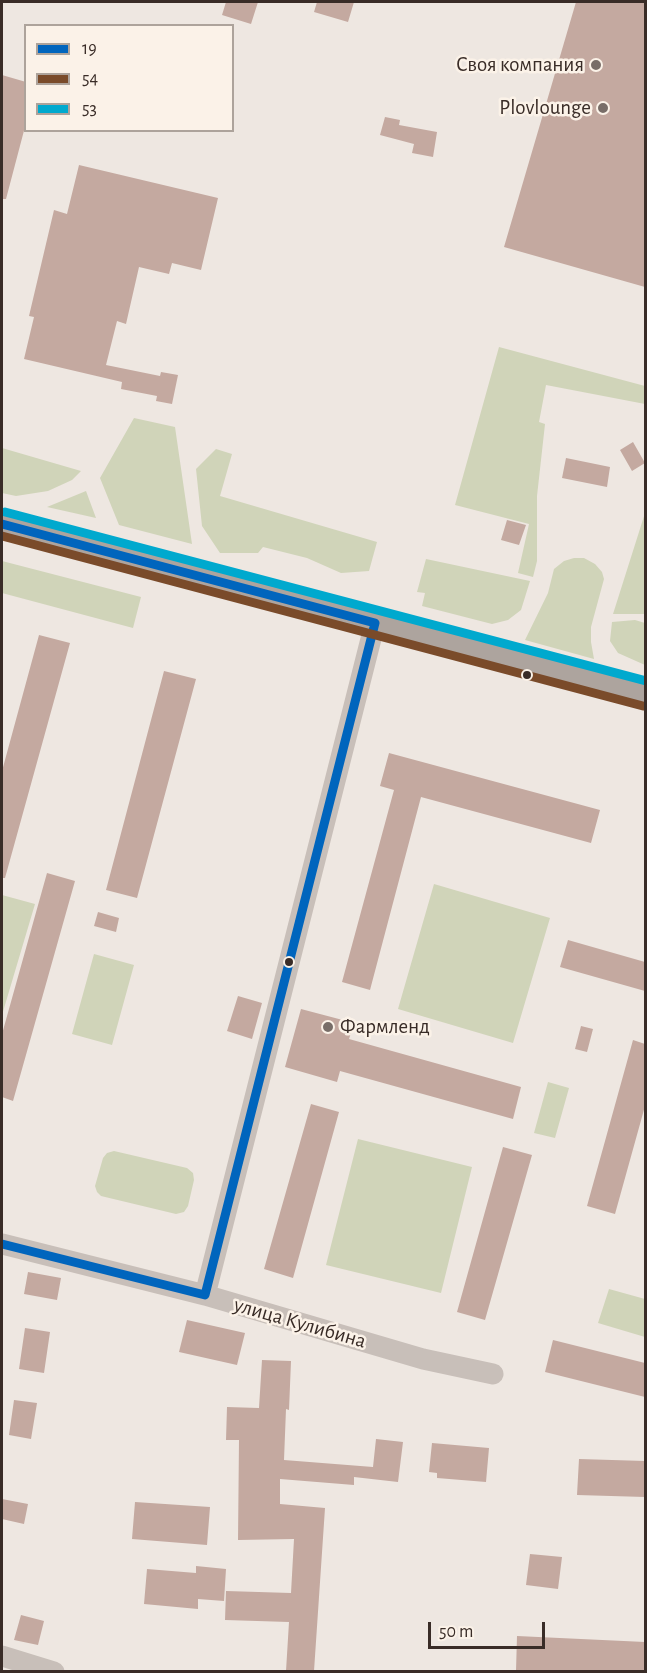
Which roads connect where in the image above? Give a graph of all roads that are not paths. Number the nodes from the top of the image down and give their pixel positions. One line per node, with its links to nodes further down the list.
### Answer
1 (2, 524): 2 (main road)
2 (375, 623): 3 (main road); 5 (street)
3 (645, 694)
4 (2, 1244): 5 (street, улица Кулибина)
5 (205, 1295): 6 (street, улица Кулибина)
6 (494, 1374)
7 (2, 1656): 8 (street)
8 (54, 1671)

